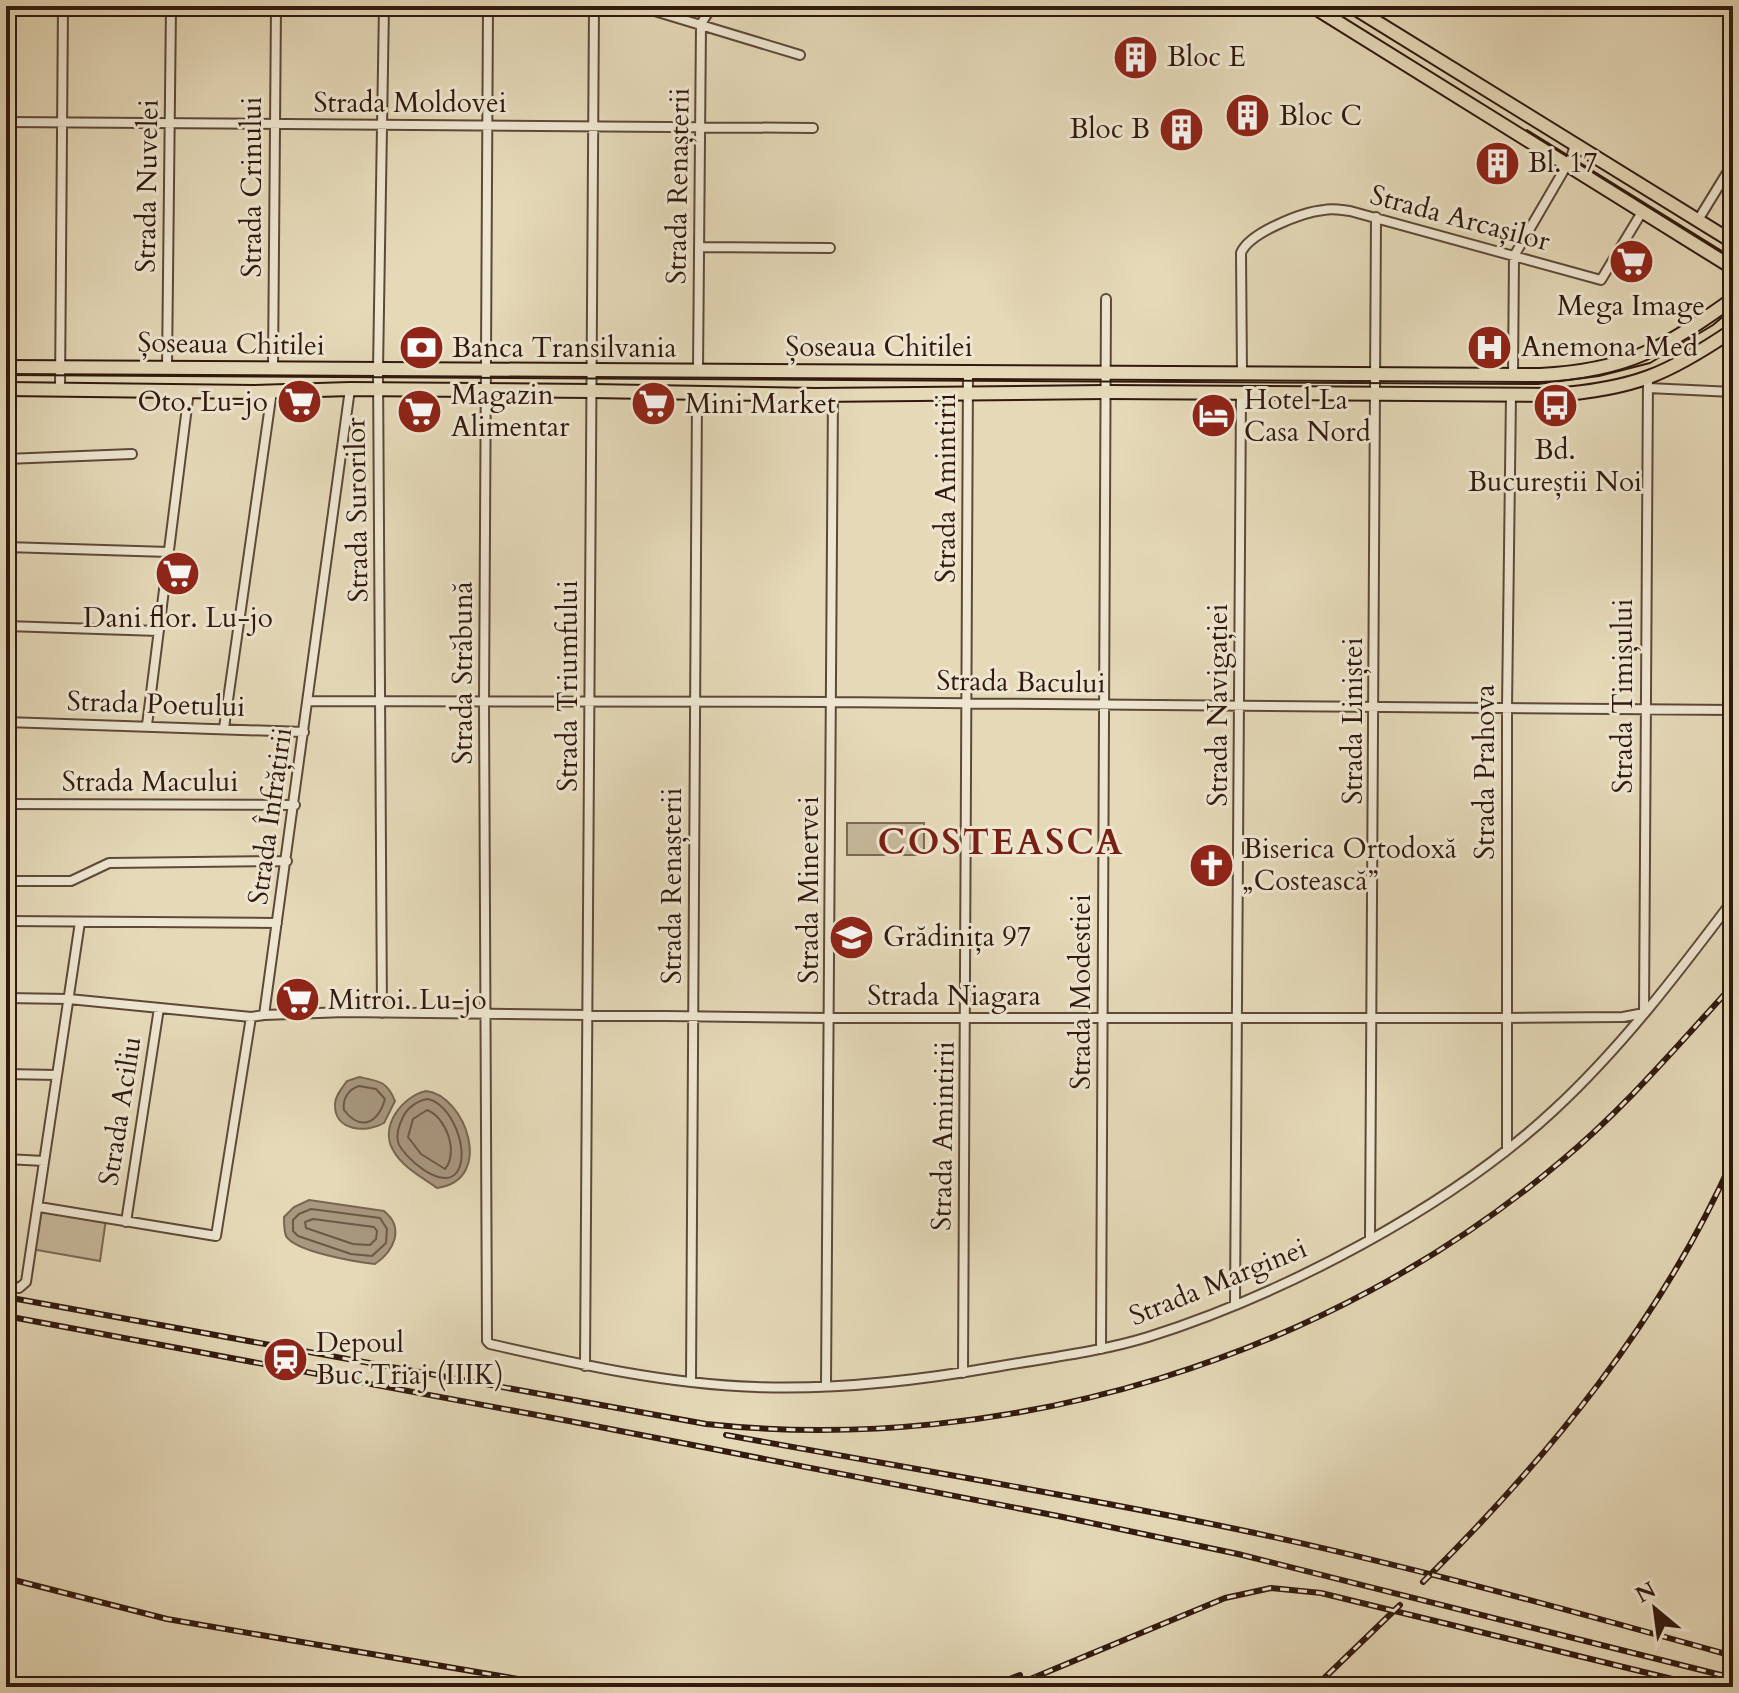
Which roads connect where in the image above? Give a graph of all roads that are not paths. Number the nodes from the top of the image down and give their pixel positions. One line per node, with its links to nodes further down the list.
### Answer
1 (63, 6): 14 (street)
2 (171, 6): 15 (street, Strada Nuvelei)
3 (276, 6): 16 (street, Strada Crinului)
4 (384, 6): 17 (street, Strada Surorilor)
5 (488, 6): 18 (street, Strada Străbună)
6 (594, 6): 19 (street, Strada Triumfului)
7 (638, 6): 11 (street)
8 (712, 6): 11 (street)
9 (1312, 6): 24 (main road)
10 (1351, 6): 22 (main road)
11 (701, 24): 12 (street); 20 (street, Strada Renașterii)
12 (800, 55)
13 (6, 122): 14 (street, Strada Moldovei)
14 (62, 123): 15 (street, Strada Moldovei); 37 (street)
15 (170, 124): 16 (street, Strada Moldovei); 38 (street, Strada Nuvelei)
16 (275, 124): 17 (street, Strada Moldovei); 39 (street, Strada Crinului)
17 (382, 124): 18 (street, Strada Moldovei); 40 (street, Strada Surorilor)
18 (487, 125): 19 (street, Strada Moldovei); 48 (street, Strada Străbună)
19 (593, 126): 20 (street, Strada Moldovei); 42 (street, Strada Triumfului)
20 (700, 127): 21 (street, Strada Moldovei); 29 (street, Strada Renașterii)
21 (813, 128)
22 (1575, 145): 24 (street); 27 (main road)
23 (1733, 163): 27 (street)
24 (1567, 165): 25 (main road); 31 (street)
25 (1642, 212): 31 (street, Strada Arcașilor); 32 (main road)
26 (1376, 217): 31 (street, Strada Arcașilor); 44 (street, Strada Arcașilor); 46 (street)
27 (1698, 220): 28 (main road)
28 (1733, 242)
29 (699, 247): 30 (street); 41 (street, Strada Renașterii)
30 (830, 248)
31 (1514, 256): 47 (street)
32 (1733, 268)
33 (1106, 299): 45 (street, Strada Modestiei)
34 (1733, 299): 47 (main road, Șoseaua Chitilei)
35 (1733, 330): 49 (main road, Șoseaua Chitilei)
36 (6, 367): 37 (main road, Șoseaua Chitilei)
37 (60, 367): 38 (main road, Șoseaua Chitilei); 51 (street)
38 (167, 367): 39 (main road, Șoseaua Chitilei)
39 (273, 368): 40 (main road, Șoseaua Chitilei)
40 (378, 369): 48 (main road, Șoseaua Chitilei); 53 (street, Strada Surorilor)
41 (698, 370): 42 (main road, Șoseaua Chitilei); 43 (main road, Șoseaua Chitilei)
42 (591, 371): 48 (main road, Șoseaua Chitilei); 56 (street, Strada Triumfului)
43 (968, 372): 45 (main road, Șoseaua Chitilei); 60 (street, Strada Amintirii)
44 (1242, 372): 45 (main road, Șoseaua Chitilei); 46 (main road, Șoseaua Chitilei)
45 (1105, 373): 58 (street, Strada Modestiei)
46 (1376, 374): 47 (main road, Șoseaua Chitilei); 63 (street, Strada Liniștei)
47 (1513, 375)
48 (486, 381): 53 (main road, Șoseaua Chitilei); 56 (main road, Șoseaua Chitilei); 76 (street, Strada Străbună)
49 (1648, 383): 59 (street, Șoseaua Chitilei); 64 (main road, Șoseaua Chitilei); 82 (street, Strada Timișului)
50 (6, 389): 51 (main road, Șoseaua Chitilei)
51 (60, 389): 54 (main road, Șoseaua Chitilei)
52 (350, 389): 53 (main road, Șoseaua Chitilei); 55 (main road, Șoseaua Chitilei); 71 (street, Strada Înfrățirii)
53 (378, 389): 73 (street, Strada Surorilor)
54 (189, 391): 55 (main road, Șoseaua Chitilei); 68 (street)
55 (272, 391): 86 (street)
56 (591, 391): 57 (main road, Șoseaua Chitilei); 74 (street, Strada Triumfului)
57 (697, 392): 61 (main road, Șoseaua Chitilei); 72 (street, Strada Renașterii)
58 (1105, 392): 60 (main road, Șoseaua Chitilei); 62 (main road, Șoseaua Chitilei); 78 (street, Strada Modestiei)
59 (1733, 392)
60 (968, 393): 61 (main road, Șoseaua Chitilei); 77 (street, Strada Amintirii)
61 (833, 394): 75 (street, Strada Minervei)
62 (1241, 394): 63 (main road, Șoseaua Chitilei); 79 (street, Strada Navigației)
63 (1376, 395): 64 (main road, Șoseaua Chitilei); 80 (street, Strada Liniștei)
64 (1511, 395): 81 (street, Strada Prahova)
65 (132, 454): 66 (street)
66 (6, 459)
67 (6, 547): 68 (street)
68 (169, 552): 70 (street)
69 (6, 626): 70 (street)
70 (159, 631): 85 (street)
71 (308, 701): 73 (street, Strada Bacului); 87 (street, Strada Înfrățirii)
72 (695, 701): 74 (street, Strada Bacului); 75 (street, Strada Bacului); 104 (street, Strada Renașterii)
73 (381, 702): 76 (street, Strada Bacului); 99 (street, Strada Surorilor)
74 (591, 702): 76 (street, Strada Bacului); 103 (street, Strada Triumfului)
75 (833, 702): 77 (street, Strada Bacului); 109 (street, Strada Minervei)
76 (484, 703): 101 (street, Strada Străbună)
77 (967, 703): 78 (street, Strada Bacului); 106 (street, Strada Amintirii)
78 (1103, 706): 79 (street, Strada Bacului); 107 (street, Strada Modestiei)
79 (1241, 706): 80 (street, Strada Bacului); 108 (street, Strada Navigației)
80 (1375, 707): 81 (street, Strada Bacului); 110 (street, Strada Liniștei)
81 (1507, 708): 82 (street, Strada Bacului); 111 (street, Strada Prahova)
82 (1645, 710): 83 (street, Strada Bacului); 100 (street, Strada Timișului)
83 (1733, 710)
84 (6, 722): 85 (street, Strada Poetului)
85 (147, 725): 86 (street, Strada Poetului)
86 (224, 728): 87 (street, Strada Poetului)
87 (304, 732): 89 (street, Strada Înfrățirii)
88 (6, 804): 89 (street, Strada Macului)
89 (295, 805): 90 (street, Strada Înfrățirii)
90 (287, 861): 91 (street); 95 (street, Strada Înfrățirii)
91 (6, 881)
92 (1733, 900): 100 (street, Strada Marginei)
93 (6, 921): 94 (street)
94 (80, 922): 95 (street); 97 (street)
95 (277, 923): 102 (street, Strada Înfrățirii)
96 (6, 998): 97 (street)
97 (69, 999): 98 (street); 113 (street)
98 (159, 1008): 105 (street); 118 (street, Strada Aciliu)
99 (382, 1013): 101 (street, Strada Niagara); 102 (street, Strada Niagara)
100 (1644, 1013): 111 (street, Strada Niagara); 114 (street, Strada Marginei)
101 (486, 1014): 103 (street, Strada Niagara); 122 (street, Strada Străbună)
102 (264, 1015): 105 (street)
103 (588, 1015): 104 (street, Strada Niagara); 124 (street, Strada Triumfului)
104 (694, 1016): 109 (street, Strada Niagara); 126 (street, Strada Renașterii)
105 (251, 1017): 118 (street)
106 (966, 1017): 107 (street, Strada Niagara); 109 (street, Strada Niagara); 125 (street, Strada Amintirii)
107 (1103, 1017): 108 (street, Strada Niagara); 123 (street, Strada Modestiei)
108 (1238, 1017): 110 (street, Strada Niagara); 121 (street, Strada Navigației)
109 (830, 1018): 127 (street, Strada Minervei)
110 (1372, 1018): 111 (street, Strada Niagara); 119 (street, Strada Liniștei)
111 (1507, 1018): 114 (street, Strada Prahova)
112 (6, 1074): 113 (street)
113 (57, 1075): 116 (street)
114 (1507, 1150): 119 (street, Strada Marginei)
115 (6, 1159): 116 (street)
116 (44, 1161): 117 (street)
117 (39, 1207): 118 (street); 120 (street)
118 (126, 1222)
119 (1370, 1238): 121 (street, Strada Marginei)
120 (6, 1285)
121 (1235, 1305): 123 (street, Strada Marginei)
122 (487, 1341): 124 (street, Strada Marginei)
123 (1101, 1349): 125 (street, Strada Marginei)
124 (585, 1366): 126 (street, Strada Marginei)
125 (963, 1373): 127 (street, Strada Marginei)
126 (691, 1381): 127 (street, Strada Marginei)
127 (826, 1386)

